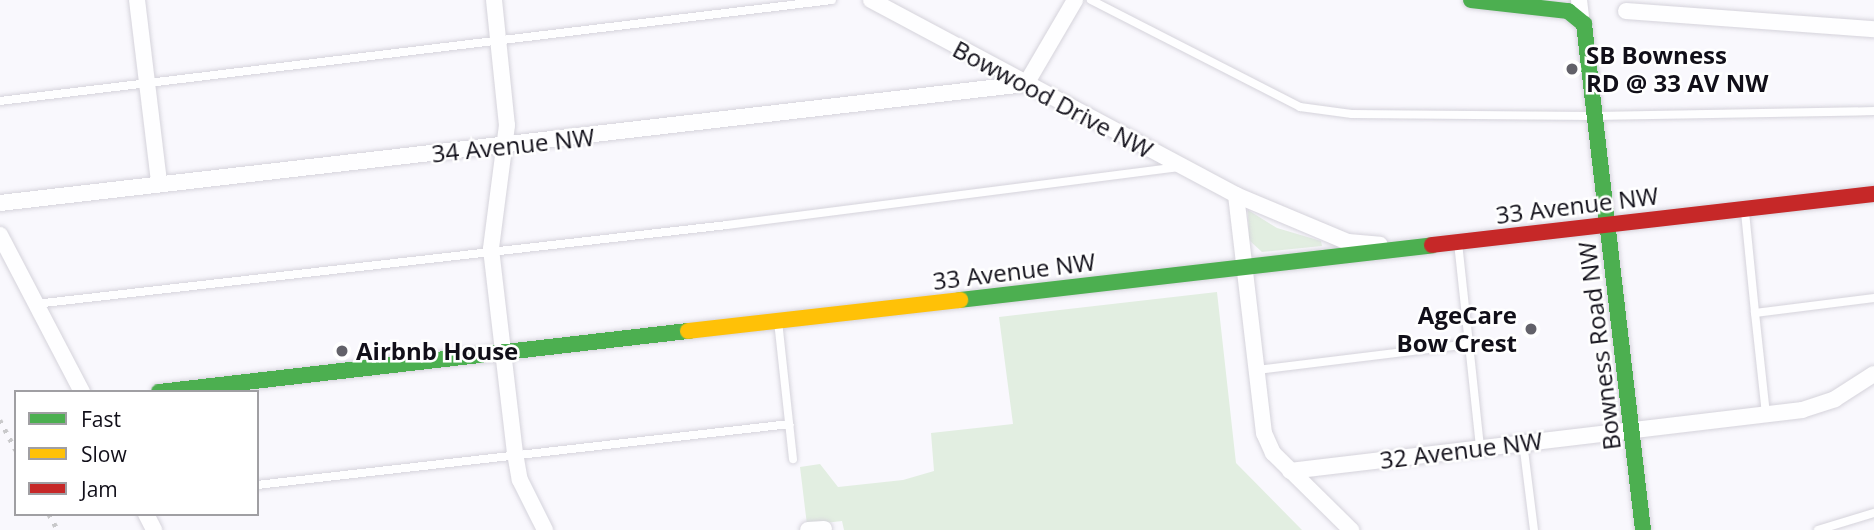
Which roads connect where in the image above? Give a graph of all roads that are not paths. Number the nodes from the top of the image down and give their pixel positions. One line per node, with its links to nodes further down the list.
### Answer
1 (137, 0): 13 (street)
2 (494, 0): 12 (street)
3 (832, 0): 12 (lane)
4 (871, 0): 14 (street, Bowwood Drive NW)
5 (1075, 0): 14 (street)
6 (1091, 0): 17 (lane)
7 (1471, 0): 10 (street)
8 (1579, 0): 10 (street)
9 (1626, 11): 11 (street)
10 (1581, 17): 17 (street, Bowness Road NW)
11 (1874, 29)
12 (499, 42): 13 (lane); 18 (street)
13 (145, 83): 15 (lane); 20 (street)
14 (1026, 84): 18 (street, 34 Avenue NW); 19 (street, Bowwood Drive NW)
15 (0, 101)
16 (1874, 111): 17 (lane)
17 (1594, 116): 25 (street, Bowness Road NW)
18 (501, 146): 20 (street, 34 Avenue NW); 29 (street)
19 (1179, 167): 22 (street, Bowwood Drive NW); 29 (lane)
20 (159, 182): 23 (street, 34 Avenue NW)
21 (1874, 194): 24 (street, 33 Avenue NW)
22 (1236, 195): 28 (street, Bowwood Drive NW); 30 (street)
23 (0, 203)
24 (1744, 209): 25 (street, 33 Avenue NW); 33 (lane)
25 (1607, 224): 27 (street, 33 Avenue NW); 43 (street, Bowness Road NW)
26 (0, 235): 32 (street)
27 (1458, 243): 28 (street, 33 Avenue NW); 35 (lane)
28 (1410, 248): 30 (street, 33 Avenue NW)
29 (491, 249): 32 (lane); 36 (street)
30 (1245, 267): 34 (street, 33 Avenue NW); 37 (street)
31 (1874, 299): 33 (lane)
32 (35, 304): 39 (street)
33 (1755, 313): 41 (lane)
34 (778, 321): 36 (street, 33 Avenue NW); 42 (lane)
35 (1469, 344): 37 (lane); 45 (lane)
36 (503, 351): 40 (street, 33 Avenue NW); 46 (street)
37 (1257, 370): 48 (street)
38 (1874, 374): 41 (street, 32 Avenue NW)
39 (81, 390)
40 (176, 390)
41 (1766, 414): 43 (street, 32 Avenue NW)
42 (790, 424): 46 (lane); 47 (lane)
43 (1632, 429): 44 (street, 32 Avenue NW); 54 (street, Bowness Road NW)
44 (1523, 442): 45 (street, 32 Avenue NW); 53 (lane)
45 (1480, 447): 48 (street, 32 Avenue NW)
46 (515, 453): 49 (lane); 51 (street)
47 (793, 459)
48 (1290, 471): 52 (street)
49 (259, 485)
50 (1874, 513): 55 (lane)
51 (545, 530)
52 (1351, 530)
53 (1534, 530)
54 (1643, 530)
55 (1818, 530)

